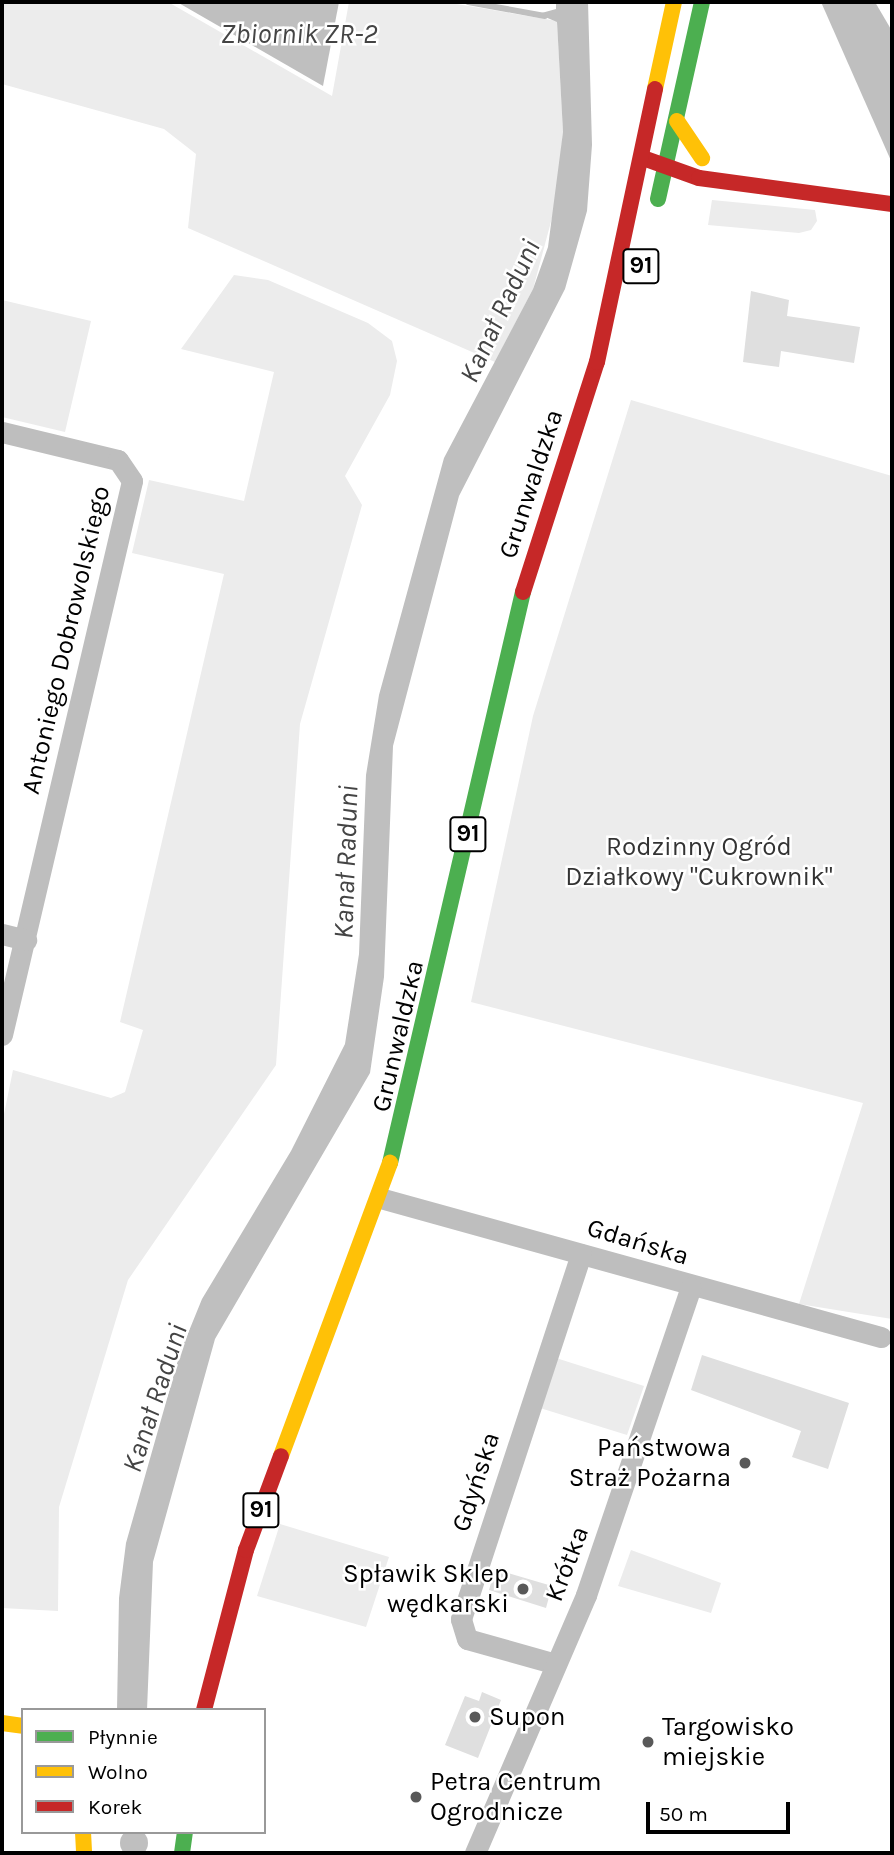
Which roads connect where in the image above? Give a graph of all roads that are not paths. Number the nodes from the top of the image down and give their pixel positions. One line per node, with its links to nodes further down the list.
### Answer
1 (674, 2): 4 (main road, Grunwaldzka / 91)
2 (702, 2): 3 (main road, 91)
3 (678, 118): 5 (main road); 7 (main road, 91)
4 (643, 158): 7 (main road); 13 (main road, Grunwaldzka / 91)
5 (702, 158): 6 (main road); 7 (main road)
6 (719, 161)
7 (666, 163): 9 (main road); 11 (main road, 91)
8 (753, 167): 9 (main road)
9 (800, 188): 10 (main road)
10 (892, 204)
11 (655, 215)
12 (631, 294): 13 (main road, Grunwaldzka / 91)
13 (597, 362): 18 (main road, Grunwaldzka / 91)
14 (2, 432): 16 (street, Antoniego Dobrowolskiego)
15 (2, 934): 16 (street)
16 (26, 940): 17 (street, Antoniego Dobrowolskiego)
17 (2, 1035)
18 (380, 1198): 19 (street, Gdańska); 23 (main road, Grunwaldzka / 91)
19 (581, 1254): 20 (street, Gdańska); 22 (street, Gdyńska)
20 (691, 1287): 21 (street, Gdańska); 22 (street, Krótka)
21 (881, 1337)
22 (556, 1664): 30 (street, Krótka)
23 (205, 1708)
24 (2, 1723): 25 (main road)
25 (21, 1726)
26 (83, 1834): 28 (main road)
27 (185, 1834): 29 (main road)
28 (84, 1853)
29 (182, 1853)
30 (475, 1853)

